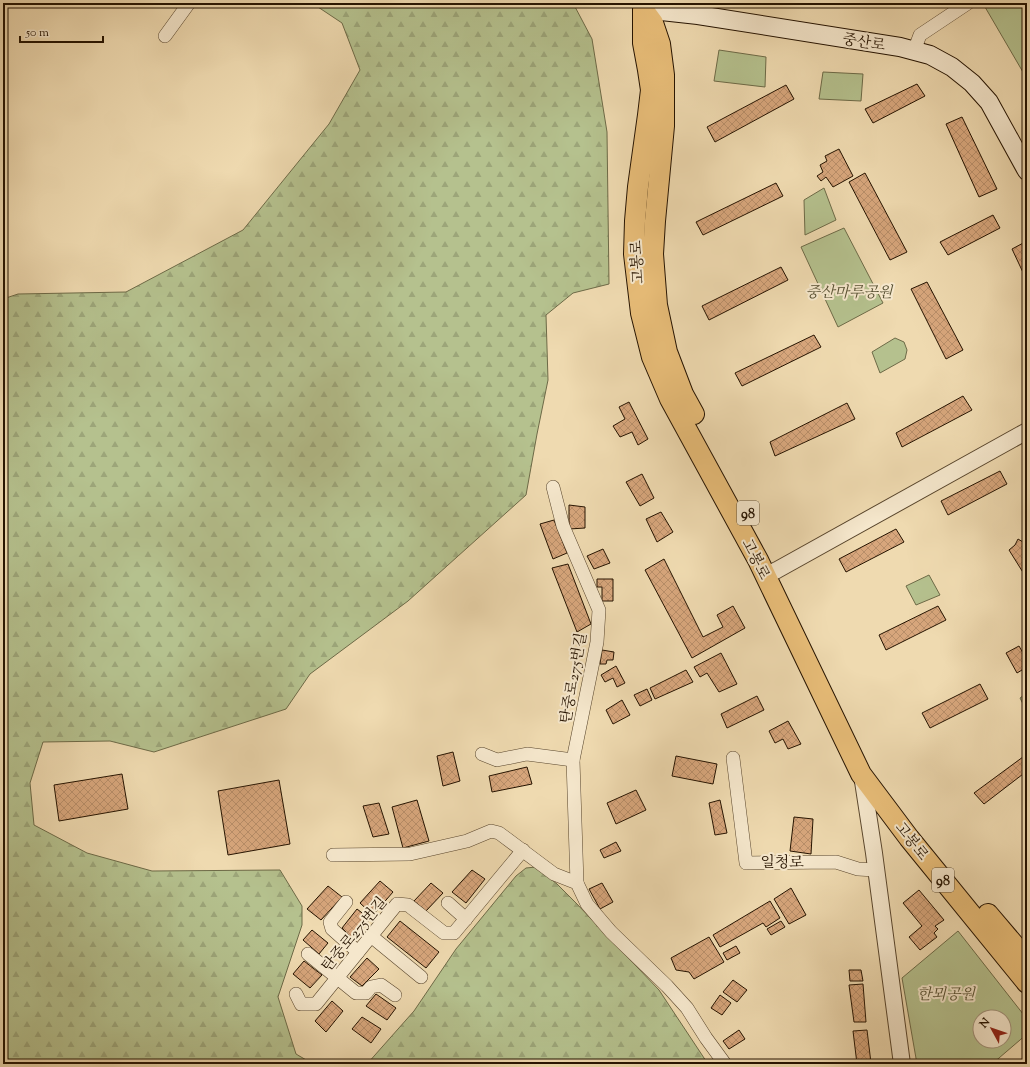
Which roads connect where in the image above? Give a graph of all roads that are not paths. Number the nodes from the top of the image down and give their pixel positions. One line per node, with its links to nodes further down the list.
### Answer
1 (188, 3): 5 (street)
2 (968, 3): 6 (street)
3 (642, 6): 4 (main road, 중산로); 10 (main road, 고봉로 / 98)
4 (698, 9): 6 (main road, 중산로)
5 (165, 36)
6 (914, 51): 7 (main road, 중산로)
7 (1027, 171)
8 (1027, 431): 10 (street)
9 (553, 487): 13 (street, 탄중로275번길)
10 (771, 573): 14 (main road, 고봉로 / 98); 25 (main road, 고봉로 / 98)
11 (482, 754): 13 (street)
12 (733, 758): 17 (street, 일청로)
13 (573, 760): 18 (street, 탄중로275번길)
14 (861, 774): 17 (street); 28 (main road, 고봉로 / 98)
15 (523, 850): 16 (street); 18 (street); 21 (street, 탄중로275번길)
16 (333, 855)
17 (875, 870): 32 (street)
18 (577, 883): 31 (street, 탄중로275번길)
19 (346, 902): 23 (street)
20 (448, 903): 21 (street)
21 (466, 919): 22 (street, 탄중로275번길)
22 (371, 936): 23 (street, 탄중로275번길); 26 (street)
23 (358, 952): 27 (street, 탄중로275번길)
24 (308, 954): 27 (street)
25 (1027, 960)
26 (421, 977)
27 (338, 978): 29 (street, 탄중로275번길); 30 (street)
28 (1027, 983)
29 (296, 994)
30 (395, 995)
31 (725, 1064)
32 (902, 1064)

